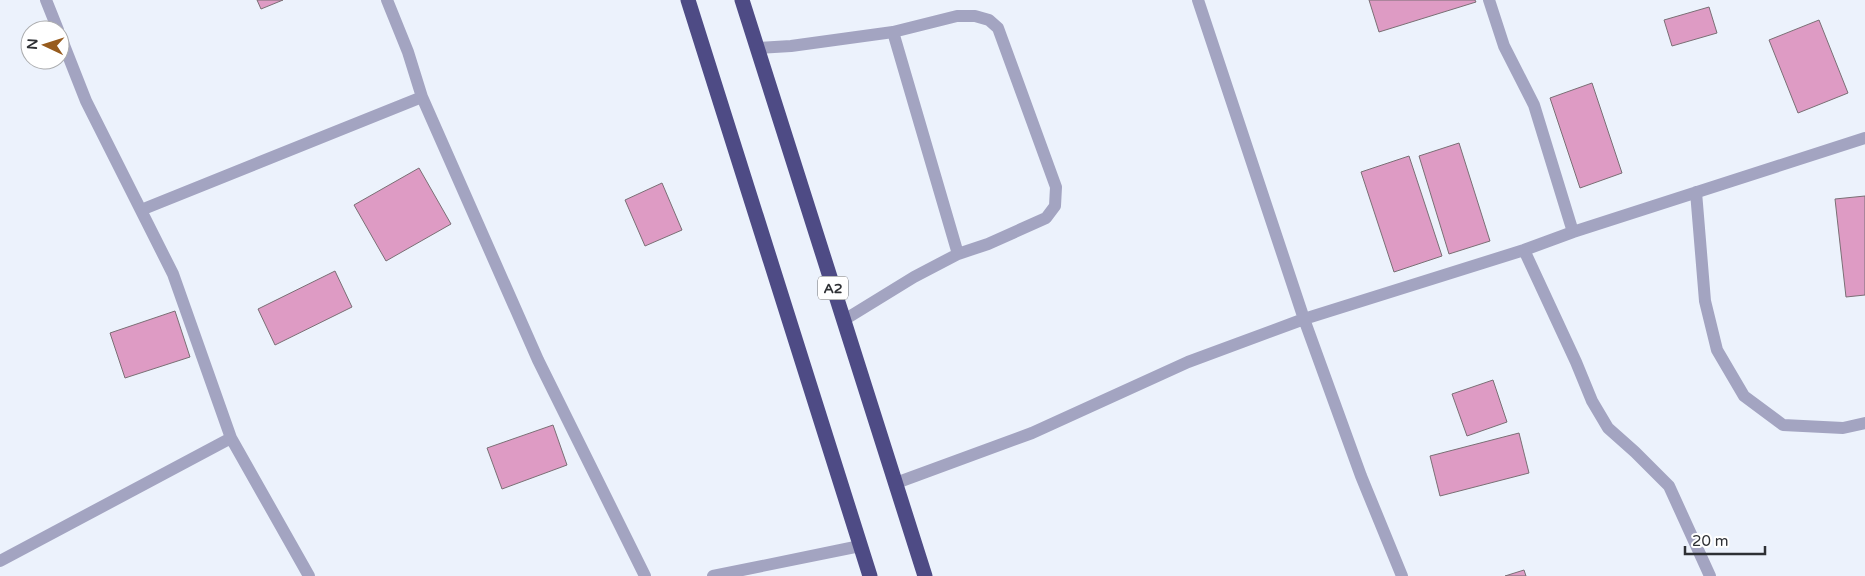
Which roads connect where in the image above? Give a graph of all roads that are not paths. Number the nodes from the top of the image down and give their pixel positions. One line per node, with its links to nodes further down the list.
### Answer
1 (46, 0): 7 (street)
2 (387, 0): 11 (street)
3 (688, 0): 23 (highway)
4 (742, 0): 9 (highway, A2)
5 (1198, 0): 18 (street)
6 (1489, 0): 15 (street)
7 (54, 20)
8 (893, 32): 9 (street); 17 (street); 17 (street)
9 (757, 48): 19 (highway, A2)
10 (70, 60): 14 (street)
11 (422, 98): 14 (street); 26 (street)
12 (1865, 138): 13 (street)
13 (1696, 192): 15 (street); 20 (street)
14 (141, 210): 21 (street)
15 (1573, 232): 16 (street)
16 (1524, 250): 18 (street); 31 (street)
17 (958, 254): 19 (street)
18 (1304, 319): 22 (street); 30 (street)
19 (844, 320): 22 (highway, A2)
20 (1865, 423)
21 (230, 438): 24 (street); 25 (street)
22 (896, 483): 29 (highway, A2)
23 (860, 546): 27 (street); 28 (highway)
24 (0, 561)
25 (309, 576)
26 (645, 576)
27 (713, 576)
28 (870, 576)
29 (925, 576)
30 (1402, 576)
31 (1710, 576)

